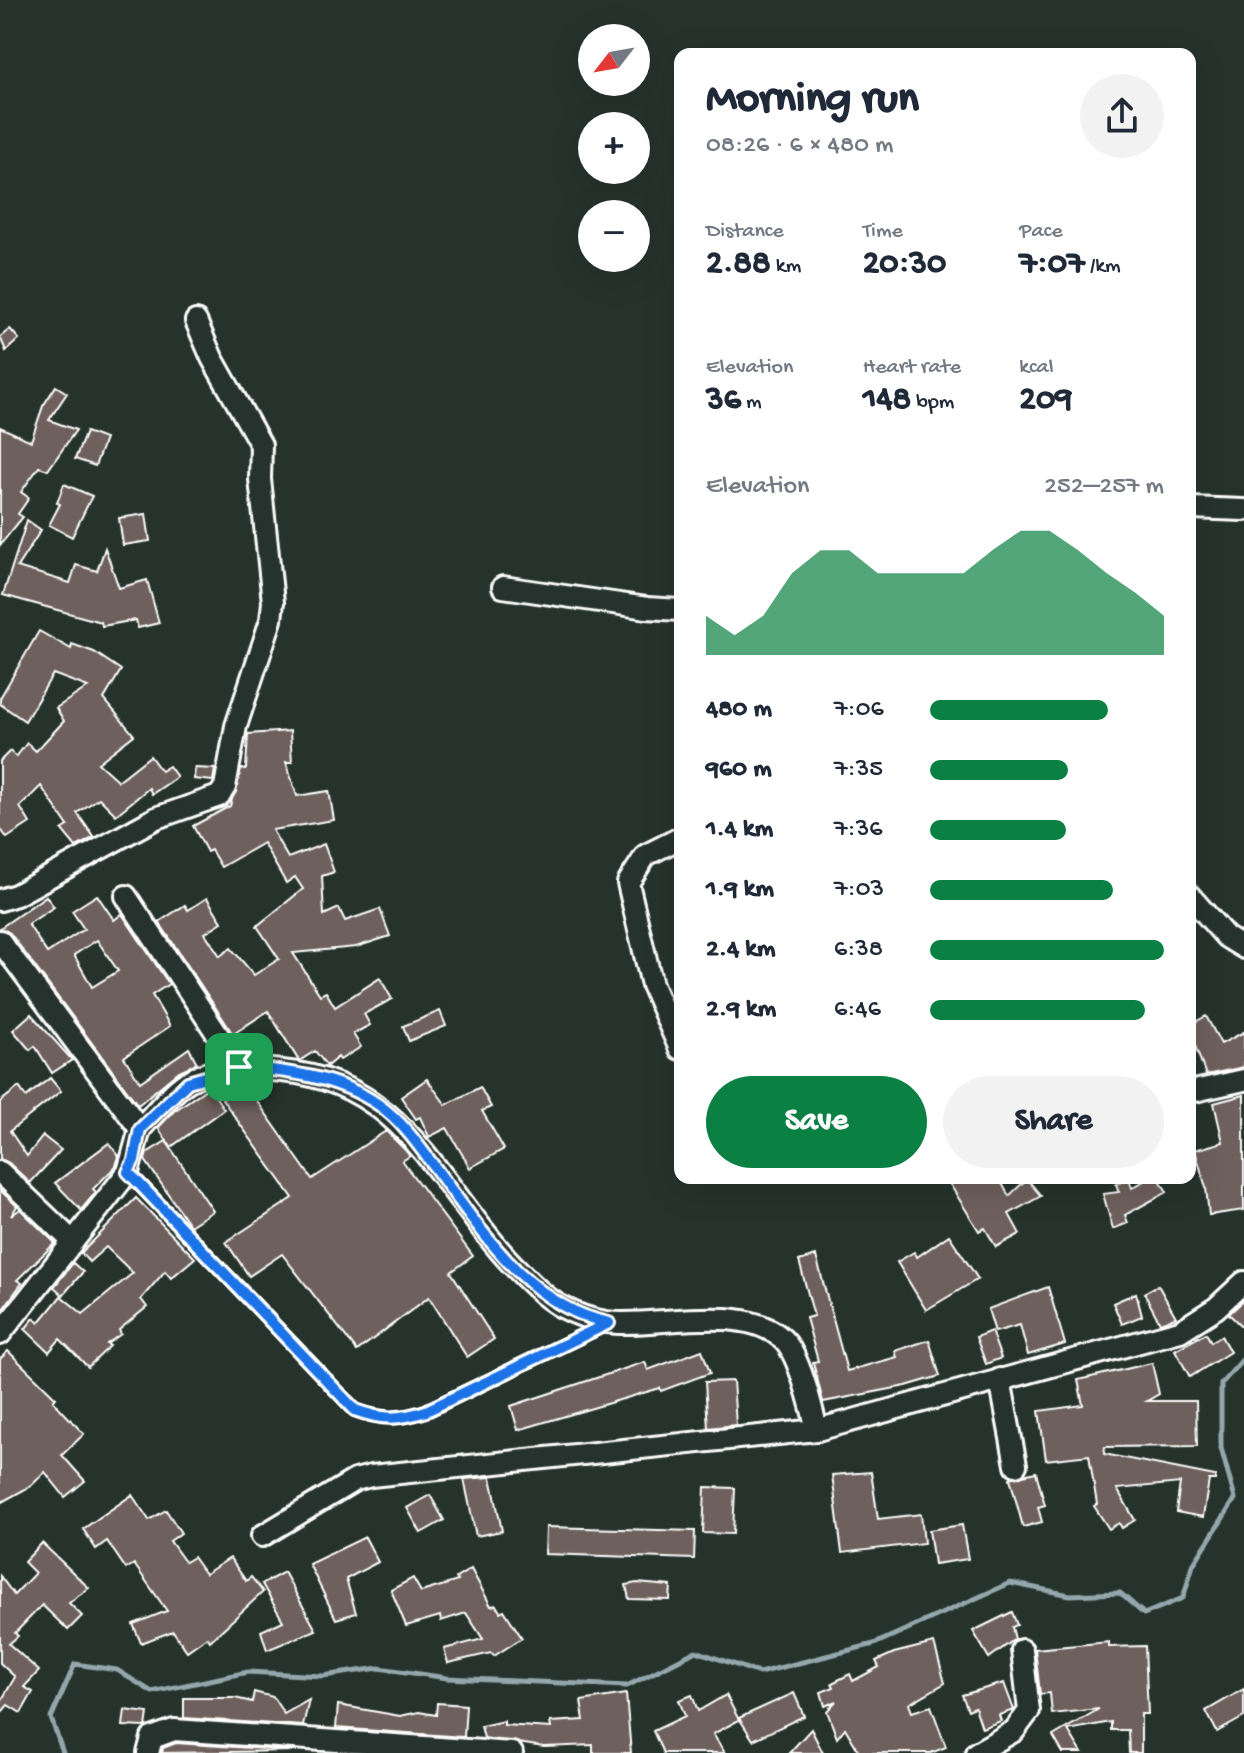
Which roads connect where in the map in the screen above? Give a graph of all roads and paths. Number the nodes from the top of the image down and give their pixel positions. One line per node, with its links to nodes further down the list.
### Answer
1 (196, 321): 8 (street)
2 (1196, 508): 3 (street)
3 (1244, 510)
4 (503, 587): 5 (street)
5 (674, 610)
6 (674, 841): 12 (street)
7 (126, 896): 13 (street)
8 (0, 900)
9 (1196, 903): 11 (street)
10 (0, 941): 16 (street)
11 (1244, 948)
12 (674, 1035)
13 (239, 1067): 16 (street); 22 (street)
14 (1244, 1080): 15 (street)
15 (1196, 1091)
16 (140, 1129): 18 (street)
17 (0, 1172): 19 (street)
18 (128, 1172): 19 (street); 22 (lane)
19 (72, 1241): 21 (street)
20 (1244, 1282): 23 (street)
21 (4, 1320)
22 (609, 1323): 24 (street)
23 (1000, 1379): 24 (street); 25 (street)
24 (817, 1430): 26 (street)
25 (1016, 1465)
26 (262, 1536)
27 (1022, 1650): 31 (street)
28 (263, 1745): 29 (street); 30 (street)
29 (148, 1753)
30 (512, 1753)
31 (976, 1753)

